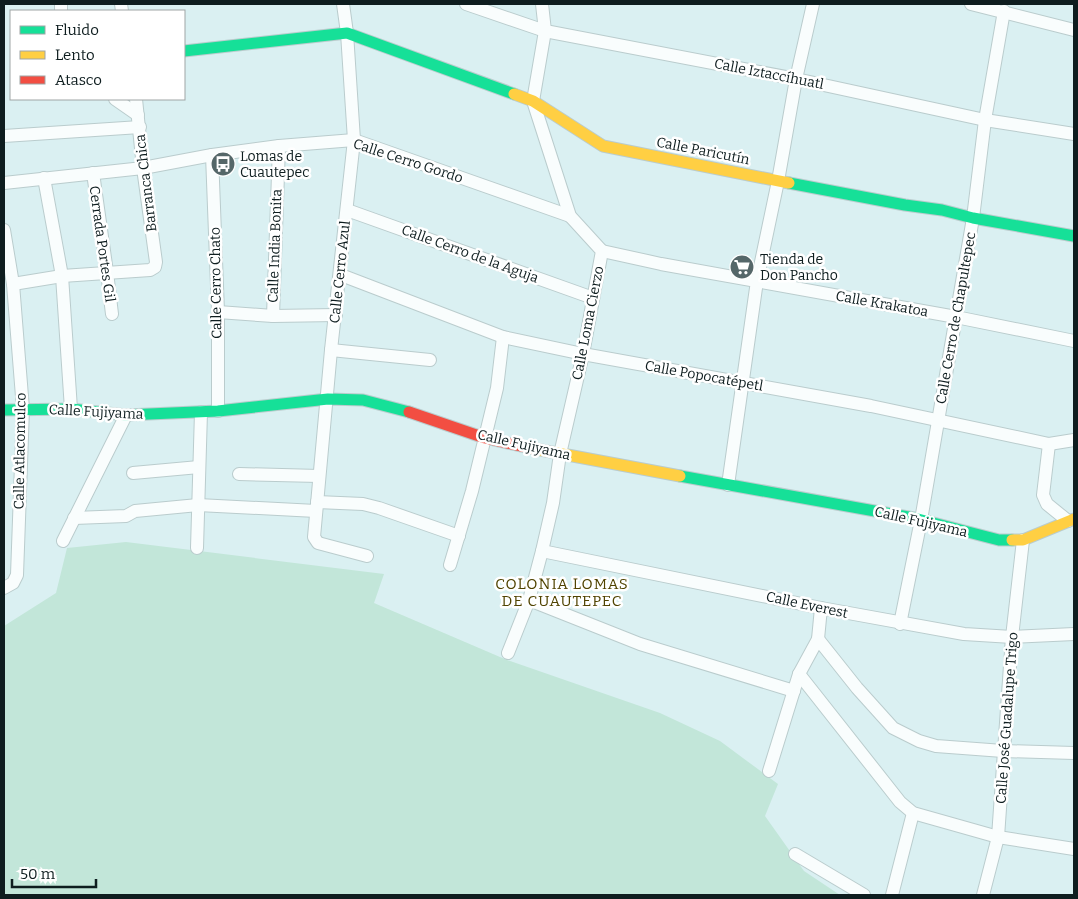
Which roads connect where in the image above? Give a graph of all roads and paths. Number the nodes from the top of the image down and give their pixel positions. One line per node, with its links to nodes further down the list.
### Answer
1 (343, 4): 9 (street, Calle Cerro Azul)
2 (466, 4): 8 (street, Calle Iztaccíhuatl)
3 (542, 4): 8 (street, Calle Loma Cierzo)
4 (813, 4): 11 (street)
5 (971, 4): 6 (street)
6 (1004, 11): 7 (street); 15 (street, Calle Cerro de Chapultepec)
7 (1074, 30)
8 (546, 31): 11 (street, Calle Iztaccíhuatl); 14 (street, Calle Loma Cierzo)
9 (347, 33): 10 (street); 14 (street, Calle Paricutín); 19 (street, Calle Cerro Azul)
10 (185, 52)
11 (796, 79): 15 (street, Calle Iztaccíhuatl); 25 (street)
12 (116, 100): 16 (street)
13 (136, 100): 16 (street, Barranca Chica)
14 (533, 101): 25 (street, Calle Paricutín); 28 (street, Calle Loma Cierzo)
15 (985, 120): 17 (street, Calle Iztaccíhuatl); 29 (street, Calle Cerro de Chapultepec)
16 (139, 121): 18 (street); 22 (street, Barranca Chica)
17 (1074, 134)
18 (4, 136)
19 (354, 140): 20 (street, Calle Cerro Gordo); 27 (street, Calle Cerro Azul); 28 (street, Calle Cerro Gordo)
20 (279, 146): 21 (street, Calle Cerro Gordo); 42 (street, Calle India Bonita)
21 (212, 155): 22 (street, Calle Cerro Gordo); 39 (street, Calle Cerro Chato)
22 (143, 168): 23 (street, Calle Cerro Gordo); 33 (street, Barranca Chica)
23 (93, 173): 24 (street, Calle Cerro Gordo); 33 (street, Cerrada Portes Gil)
24 (44, 178): 26 (street, Calle Cerro Gordo); 35 (street)
25 (778, 181): 29 (street, Calle Paricutín); 36 (street)
26 (4, 183)
27 (347, 210): 34 (street, Calle Cerro Azul); 38 (street, Calle Cerro de la Aguja)
28 (570, 216): 32 (street, Calle Loma Cierzo)
29 (973, 218): 31 (street, Calle Paricutín); 43 (street, Calle Cerro de Chapultepec)
30 (4, 230): 37 (street, Calle Atlacomulco)
31 (1074, 236)
32 (602, 251): 36 (street, Calle Krakatoa); 38 (street, Calle Loma Cierzo)
33 (108, 272): 35 (street); 40 (street, Cerrada Portes Gil)
34 (341, 275): 41 (street, Calle Cerro Azul); 44 (street, Calle Popocatépetl)
35 (62, 276): 37 (street); 52 (street)
36 (757, 281): 43 (street, Calle Krakatoa); 49 (street)
37 (13, 284): 51 (street, Calle Atlacomulco)
38 (593, 298): 47 (street, Calle Loma Cierzo)
39 (218, 312): 42 (street); 54 (street, Calle Cerro Chato)
40 (112, 314)
41 (336, 315): 42 (street); 46 (street, Calle Cerro Azul)
42 (273, 316)
43 (956, 317): 45 (street, Calle Krakatoa); 57 (street, Calle Cerro de Chapultepec)
44 (503, 337): 47 (street, Calle Popocatépetl); 58 (street)
45 (1074, 341)
46 (331, 350): 48 (street); 50 (street, Calle Cerro Azul)
47 (583, 354): 49 (street, Calle Popocatépetl); 61 (street, Calle Loma Cierzo)
48 (430, 360)
49 (742, 384): 57 (street, Calle Popocatépetl); 66 (street)
50 (328, 400): 54 (street, Calle Fujiyama); 58 (street, Calle Fujiyama); 65 (street, Calle Cerro Azul)
51 (22, 409): 52 (street, Calle Fujiyama); 53 (street, Calle Fujiyama); 79 (street, Calle Atlacomulco)
52 (71, 409): 56 (street, Calle Fujiyama)
53 (4, 410)
54 (218, 411): 55 (street, Calle Fujiyama)
55 (201, 412): 56 (street, Calle Fujiyama); 62 (street)
56 (126, 415): 69 (street)
57 (938, 419): 60 (street, Calle Popocatépetl); 70 (street, Calle Cerro de Chapultepec)
58 (485, 438): 61 (street, Calle Fujiyama); 72 (street)
59 (1074, 440): 60 (street, Calle Popocatépetl)
60 (1049, 444): 71 (street)
61 (560, 454): 66 (street, Calle Fujiyama); 76 (street, Calle Loma Cierzo)
62 (199, 467): 63 (street); 67 (street)
63 (133, 474)
64 (239, 474): 65 (street)
65 (319, 476): 68 (street, Calle Cerro Azul)
66 (728, 484): 70 (street, Calle Fujiyama)
67 (198, 505): 68 (street); 69 (street); 75 (street)
68 (316, 507): 72 (street); 77 (street, Calle Cerro Azul)
69 (74, 518): 74 (street)
70 (921, 520): 73 (street, Calle Fujiyama); 82 (street, Calle Cerro de Chapultepec)
71 (1071, 520): 73 (street)
72 (459, 536): 78 (street)
73 (1023, 540): 84 (street, Calle José Guadalupe Trigo)
74 (63, 541)
75 (197, 548)
76 (542, 551): 80 (street, Calle Loma Cierzo); 81 (street, Calle Everest)
77 (367, 556)
78 (450, 565)
79 (9, 586)
80 (529, 600): 86 (street, Calle Loma Cierzo); 88 (street)
81 (821, 608): 82 (street, Calle Everest); 85 (street)
82 (900, 624): 84 (street, Calle Everest)
83 (1074, 634): 84 (street, Calle Everest)
84 (1012, 637): 89 (street, Calle José Guadalupe Trigo)
85 (818, 639): 87 (street); 89 (street)
86 (508, 653)
87 (799, 674): 88 (street); 92 (street)
88 (794, 692): 91 (street)
89 (1003, 751): 90 (street); 93 (street, Calle José Guadalupe Trigo)
90 (1074, 753)
91 (770, 771)
92 (913, 814): 93 (street); 97 (street)
93 (998, 837): 94 (street); 98 (street, Calle José Guadalupe Trigo)
94 (1074, 849)
95 (795, 854): 96 (street)
96 (864, 895)
97 (892, 895)
98 (983, 895)

